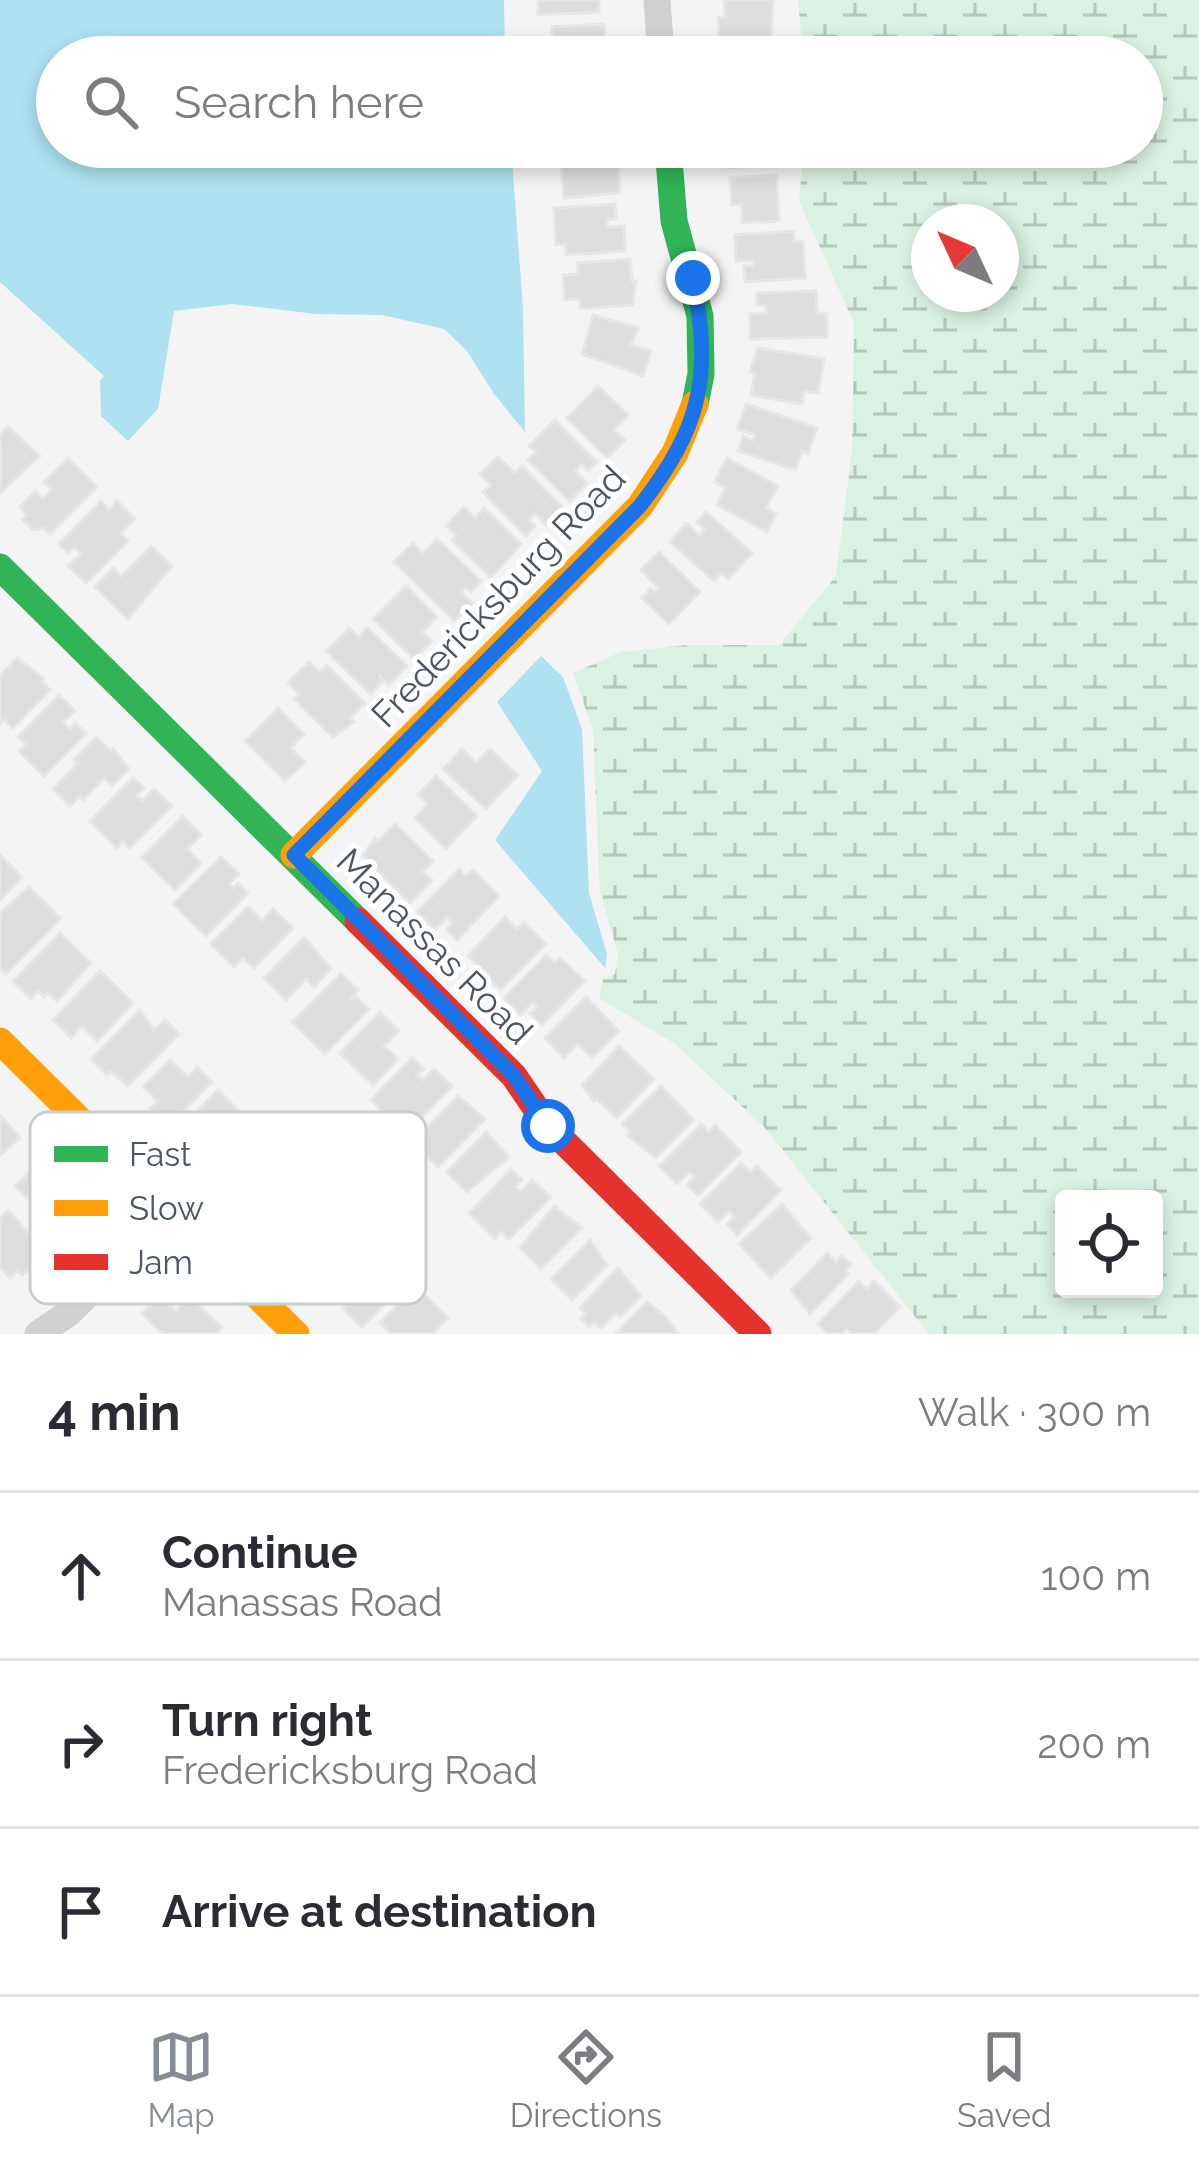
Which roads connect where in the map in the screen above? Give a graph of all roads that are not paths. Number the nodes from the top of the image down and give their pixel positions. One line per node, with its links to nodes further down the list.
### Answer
1 (657, 0): 2 (street)
2 (660, 36)
3 (670, 168): 5 (street, Fredericksburg Road)
4 (0, 567): 5 (street, Manassas Road)
5 (294, 855): 12 (street, Manassas Road)
6 (0, 1041): 7 (street)
7 (71, 1112)
8 (77, 1304): 10 (street)
9 (266, 1304): 11 (street)
10 (38, 1334)
11 (296, 1334)
12 (758, 1334)

